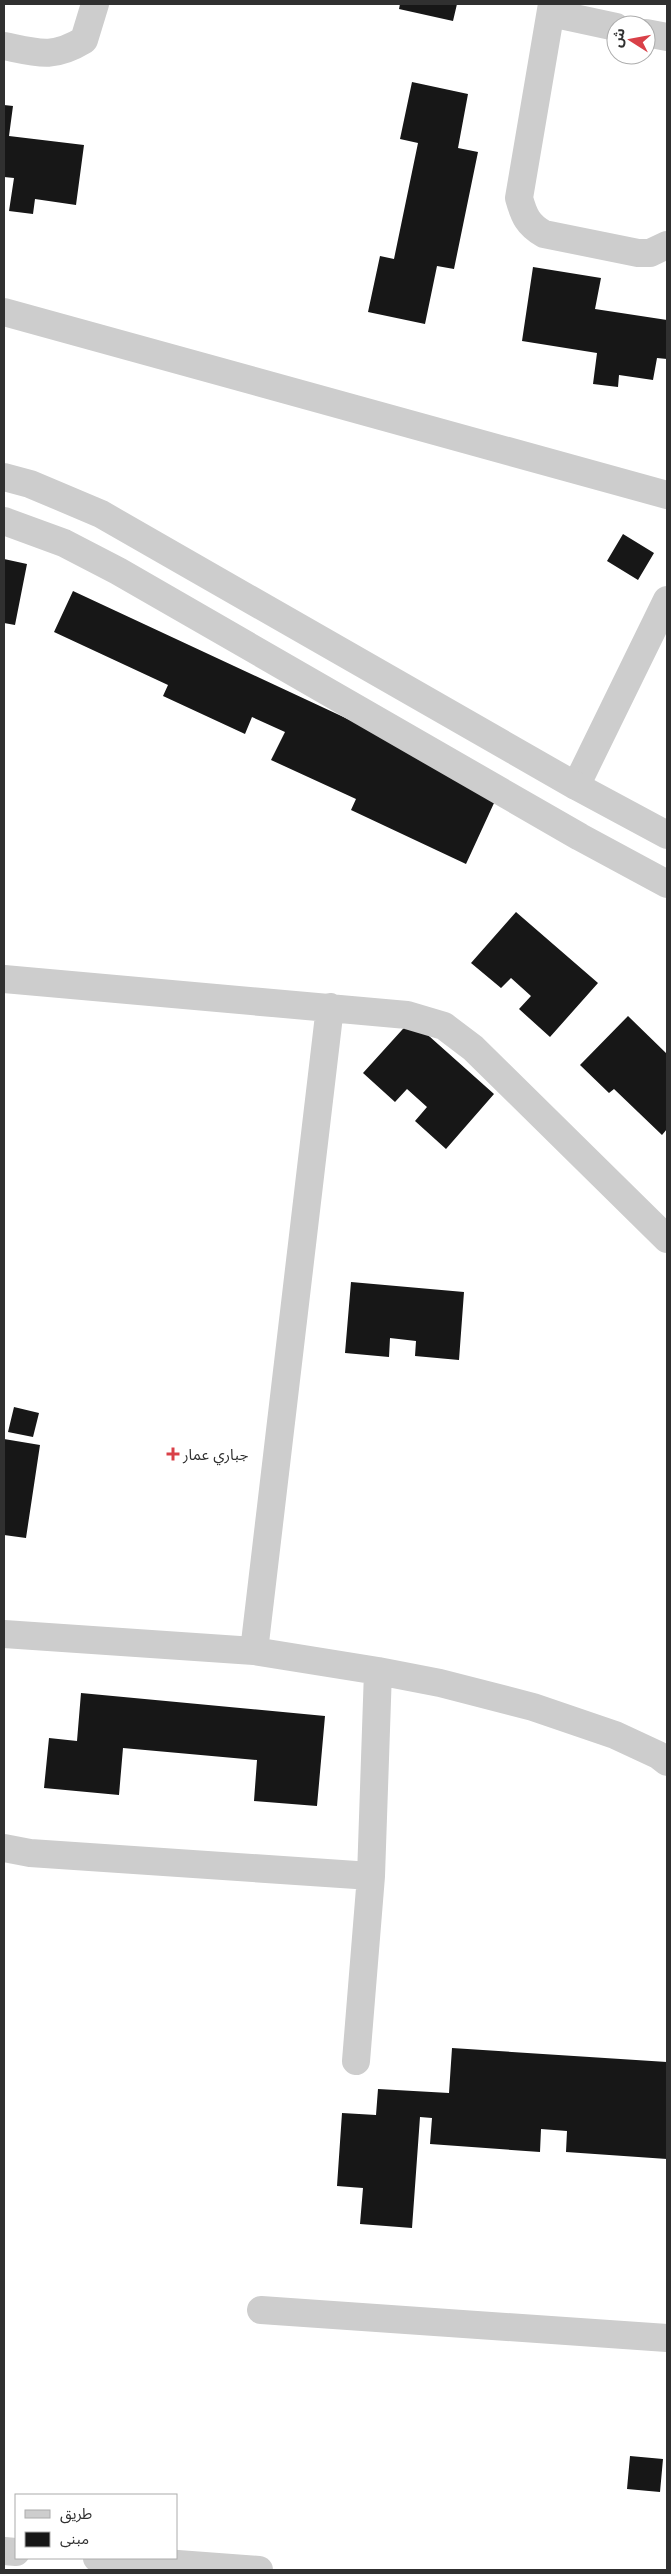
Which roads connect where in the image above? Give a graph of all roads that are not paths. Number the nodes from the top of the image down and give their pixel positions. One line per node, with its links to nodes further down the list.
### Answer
1 (95, 4): 4 (street)
2 (552, 9): 3 (street); 5 (street)
3 (606, 24)
4 (4, 46)
5 (667, 245)
6 (4, 312): 8 (street)
7 (4, 477): 11 (street)
8 (667, 495)
9 (4, 521): 13 (street)
10 (667, 600): 11 (street)
11 (576, 786): 12 (street)
12 (667, 835)
13 (667, 884)
14 (4, 979): 15 (street)
15 (330, 1007): 16 (street); 18 (street)
16 (667, 1239)
17 (4, 1634): 18 (street)
18 (254, 1651): 19 (street)
19 (378, 1671): 20 (street); 22 (street)
20 (667, 1762)
21 (4, 1848): 22 (street)
22 (371, 1876): 23 (street)
23 (356, 2061)
24 (261, 2310): 25 (street)
25 (667, 2338)
26 (110, 2559): 27 (street)
27 (259, 2570)

